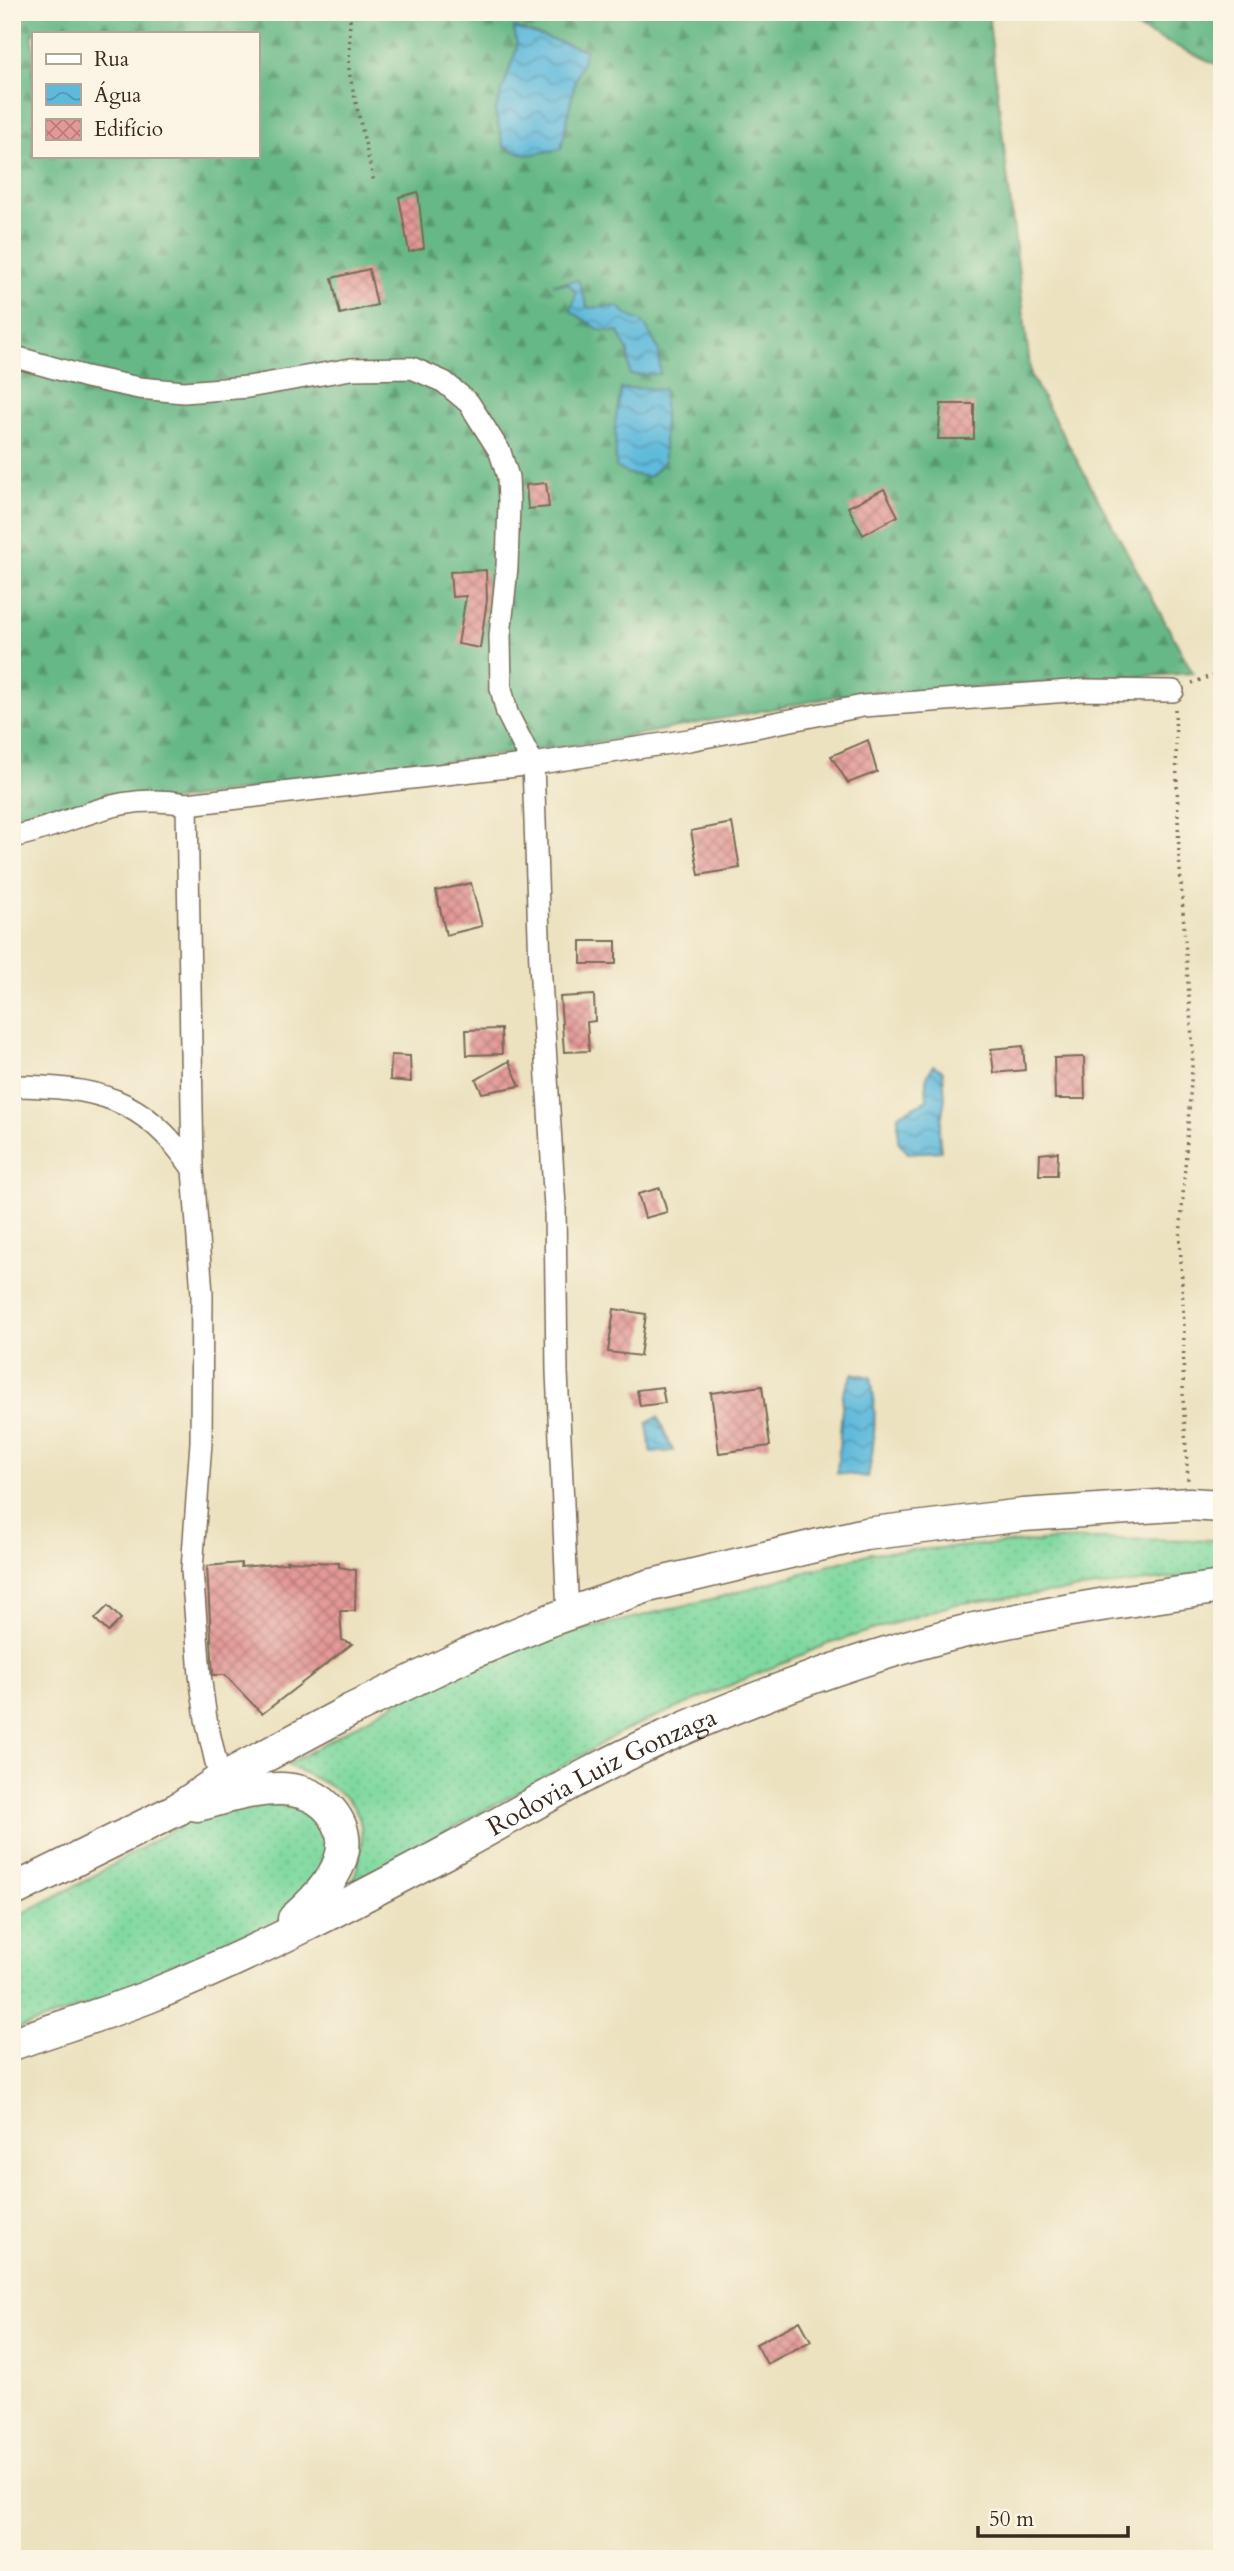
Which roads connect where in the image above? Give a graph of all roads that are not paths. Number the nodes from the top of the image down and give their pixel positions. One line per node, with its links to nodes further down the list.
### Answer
1 (12, 356): 3 (street)
2 (1173, 691): 3 (street)
3 (533, 764): 4 (street); 10 (street)
4 (187, 804): 5 (street); 7 (street)
5 (12, 837)
6 (12, 1086): 7 (street)
7 (193, 1168): 11 (street)
8 (1222, 1506): 10 (highway)
9 (1222, 1587): 14 (highway, Rodovia Luiz Gonzaga)
10 (568, 1614): 11 (highway)
11 (220, 1780): 12 (highway)
12 (178, 1809): 13 (highway); 14 (highway)
13 (12, 1891)
14 (267, 1943): 15 (highway, Rodovia Luiz Gonzaga)
15 (12, 2044)

